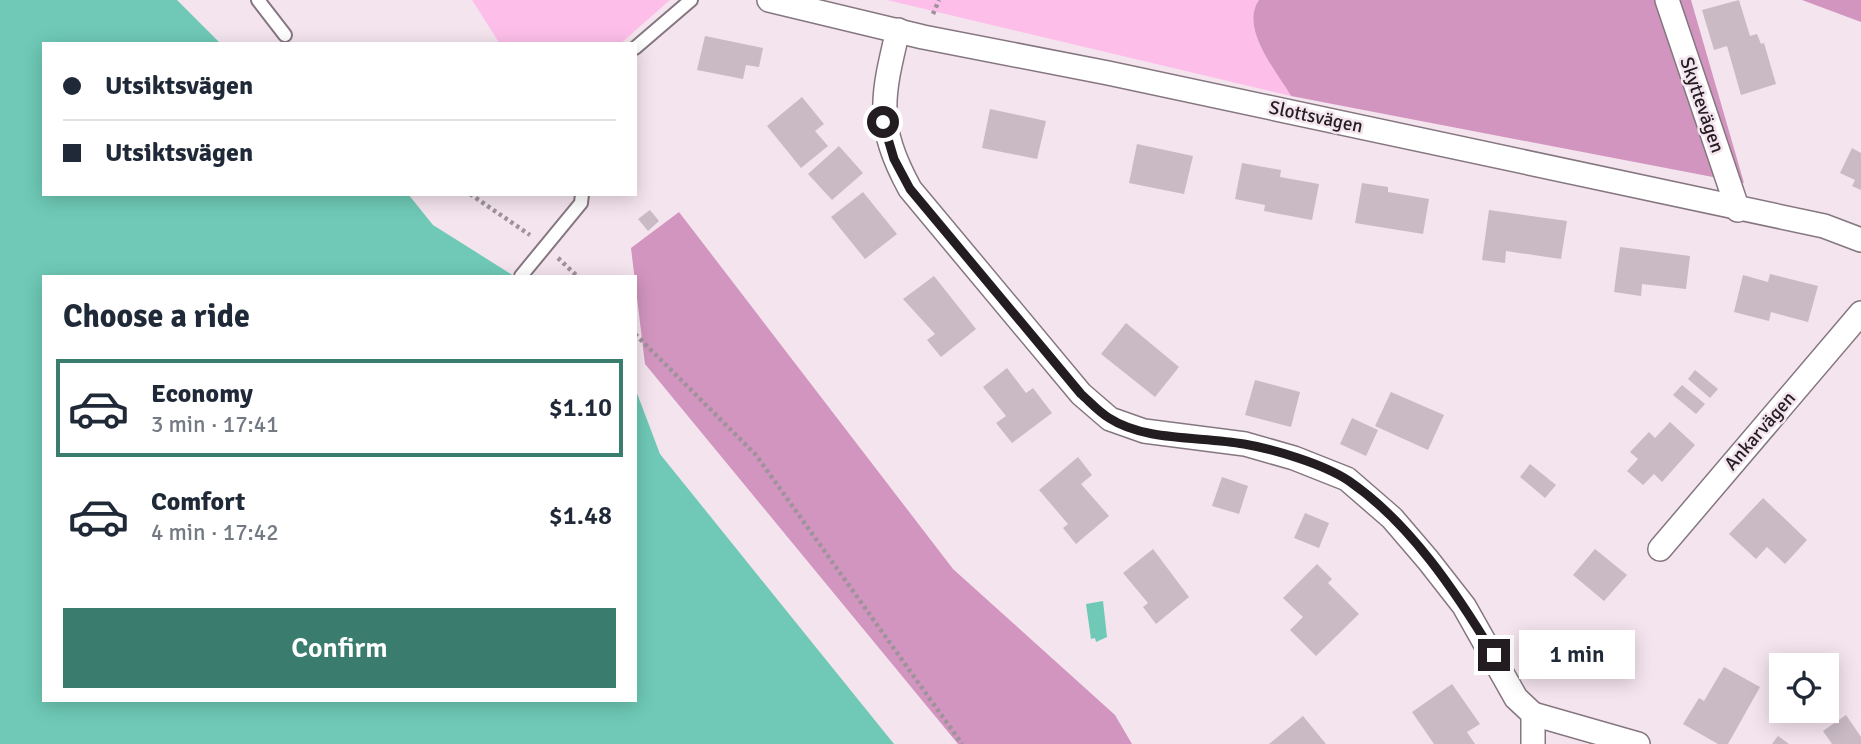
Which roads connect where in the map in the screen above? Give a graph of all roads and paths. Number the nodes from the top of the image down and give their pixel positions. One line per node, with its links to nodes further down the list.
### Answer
1 (258, 0): 6 (lane)
2 (691, 0): 7 (lane)
3 (769, 0): 5 (street, Slottsvägen)
4 (1667, 0): 10 (street, Skyttevägen)
5 (898, 30): 10 (street, Slottsvägen); 17 (street)
6 (285, 36)
7 (637, 46)
8 (473, 196): 12 (path)
9 (582, 196): 12 (lane)
10 (1738, 209): 11 (street, Slottsvägen)
11 (1861, 240)
12 (545, 245): 13 (lane)
13 (522, 275)
14 (1861, 313): 16 (street, Ankarvägen)
15 (637, 336): 18 (path)
16 (1660, 550)
17 (1533, 714): 19 (street); 20 (street)
18 (962, 744)
19 (1533, 744)
20 (1638, 744)

